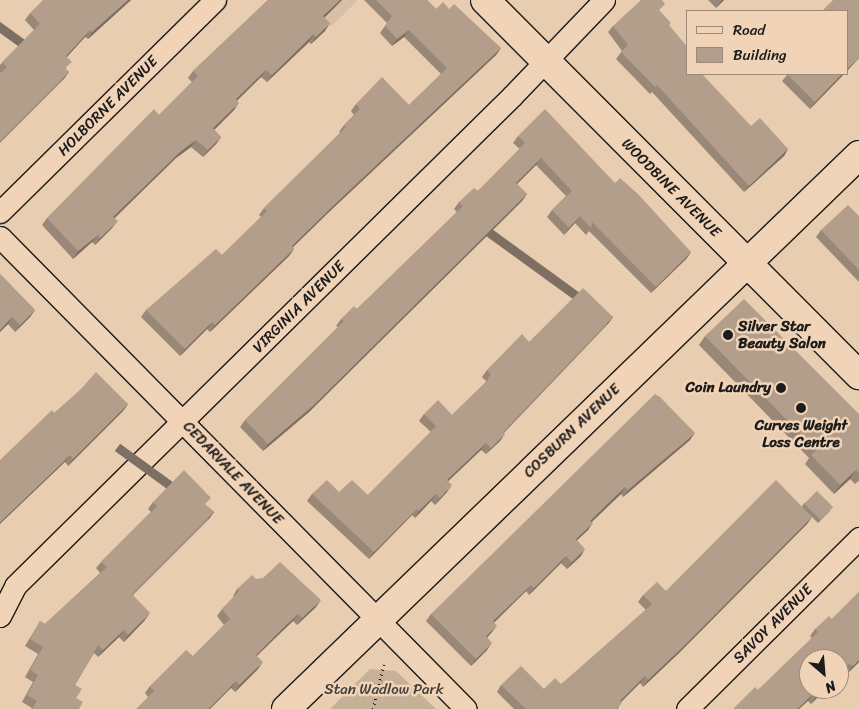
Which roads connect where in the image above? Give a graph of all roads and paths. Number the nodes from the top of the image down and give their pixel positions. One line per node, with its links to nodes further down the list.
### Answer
1 (216, 0): 6 (street, HOLBORNE AVENUE)
2 (485, 0): 4 (street, WOODBINE AVENUE)
3 (604, 0): 4 (street, VIRGINIA AVENUE)
4 (544, 62): 8 (street, WOODBINE AVENUE); 10 (street, VIRGINIA AVENUE)
5 (859, 155): 8 (street, COSBURN AVENUE)
6 (0, 212)
7 (0, 236): 10 (street, CEDARVALE AVENUE)
8 (748, 263): 9 (street, WOODBINE AVENUE); 13 (street, COSBURN AVENUE)
9 (859, 374)
10 (182, 420): 12 (street, VIRGINIA AVENUE); 13 (street, CEDARVALE AVENUE)
11 (859, 538): 18 (street, SAVOY AVENUE)
12 (0, 616)
13 (377, 620): 15 (street, COSBURN AVENUE); 17 (street, CEDARVALE AVENUE)
14 (384, 664): 16 (path)
15 (286, 709)
16 (373, 709)
17 (466, 709)
18 (687, 709)

